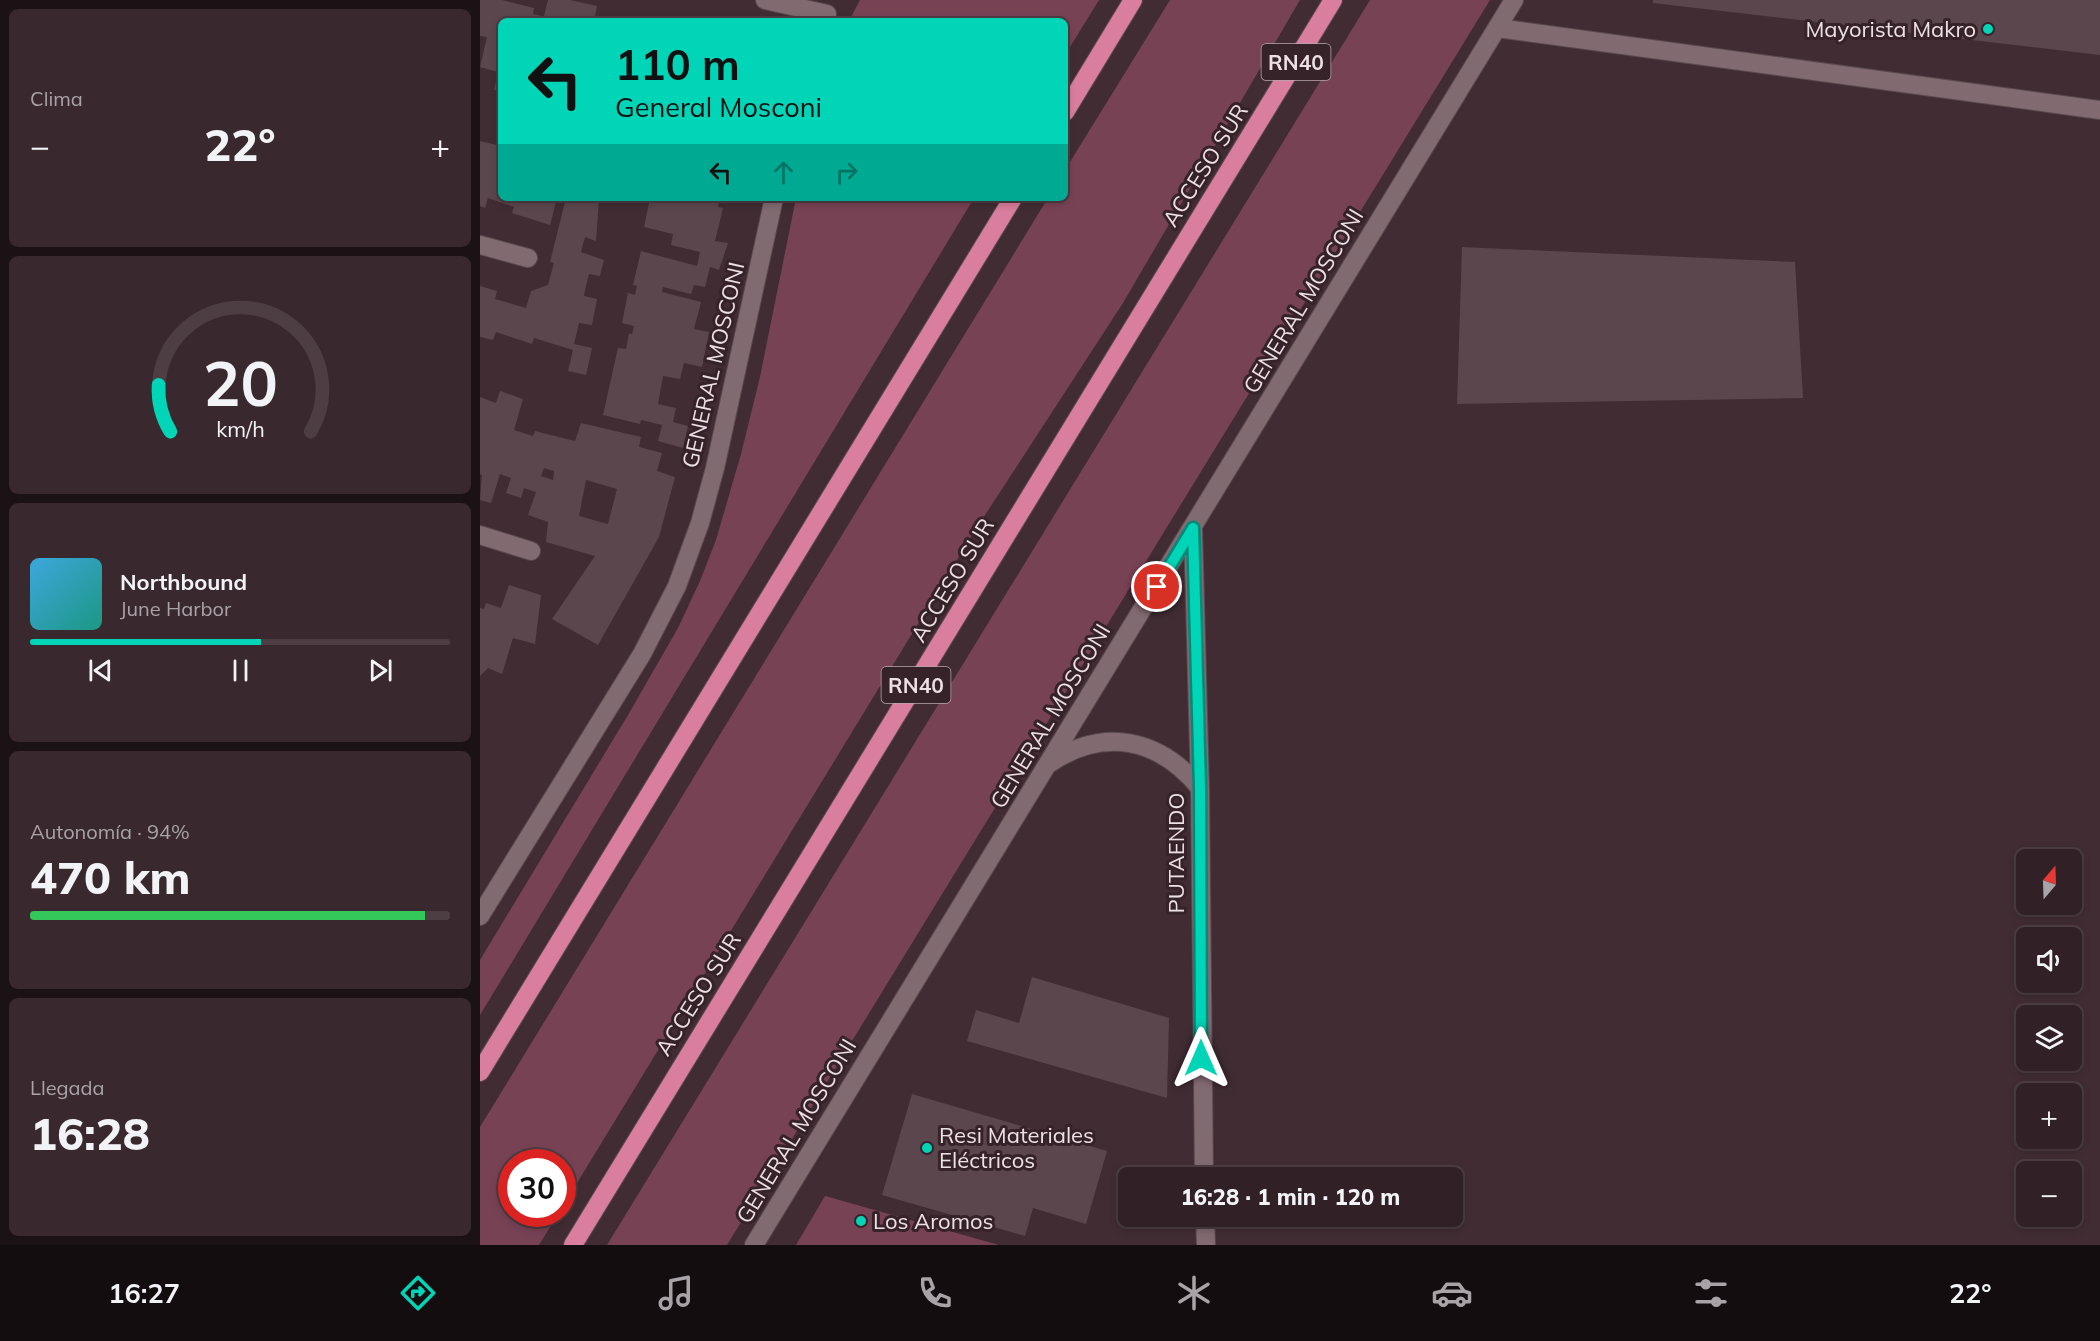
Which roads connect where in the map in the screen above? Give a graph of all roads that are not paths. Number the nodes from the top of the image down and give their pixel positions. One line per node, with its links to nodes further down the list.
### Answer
1 (765, 0): 5 (street)
2 (1133, 0): 7 (highway)
3 (1333, 0): 22 (highway, ACCESO SUR / RN40)
4 (1514, 0): 6 (street, GENERAL MOSCONI)
5 (828, 12)
6 (1497, 28): 8 (street); 13 (street, GENERAL MOSCONI)
7 (1068, 107)
8 (2100, 110)
9 (773, 201): 18 (street, GENERAL MOSCONI)
10 (1011, 201): 19 (highway)
11 (480, 245): 12 (street)
12 (528, 258)
13 (1193, 528): 16 (street, GENERAL MOSCONI); 17 (street, PUTAENDO)
14 (480, 535): 15 (street)
15 (531, 551)
16 (1049, 764): 17 (street); 23 (street, GENERAL MOSCONI)
17 (1200, 788): 20 (street, PUTAENDO)
18 (480, 916)
19 (480, 1072)
20 (1204, 1167)
21 (1205, 1227): 24 (street)
22 (573, 1245)
23 (754, 1245)
24 (1206, 1245)

